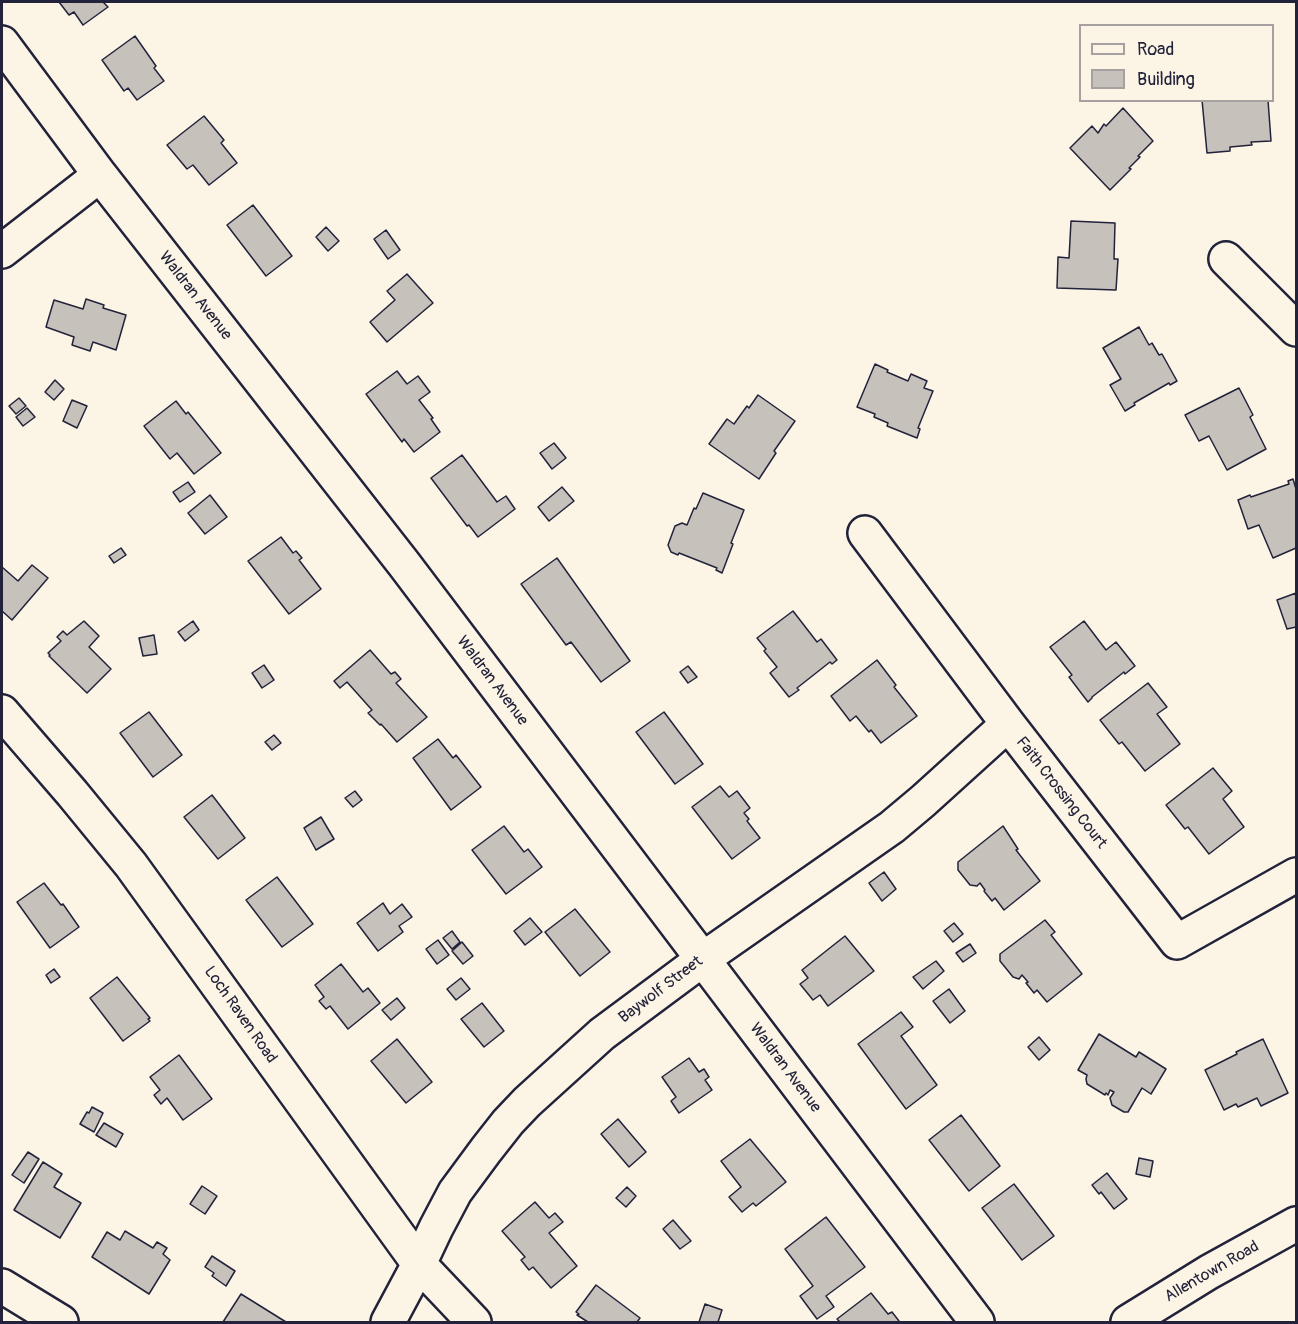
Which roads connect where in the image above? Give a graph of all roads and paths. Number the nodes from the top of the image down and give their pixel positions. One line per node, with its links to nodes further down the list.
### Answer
1 (2, 43): 2 (street, Waldran Avenue)
2 (100, 175): 3 (street); 10 (street, Waldran Avenue)
3 (2, 251)
4 (1226, 260): 5 (street)
5 (1296, 329)
6 (865, 533): 8 (street, Faith Crossing Court)
7 (2, 712): 12 (street, Loch Raven Road)
8 (1008, 724): 9 (street, Faith Crossing Court); 10 (street, Baywolf Street)
9 (1296, 875)
10 (703, 959): 12 (street, Baywolf Street); 17 (street, Waldran Avenue)
11 (1296, 1224): 18 (street, Allentown Road)
12 (419, 1264): 15 (street, Baywolf Street); 16 (street, Loch Raven Road)
13 (2, 1286): 14 (street)
14 (61, 1323)
15 (388, 1323)
16 (474, 1323)
17 (977, 1323)
18 (1128, 1323)

